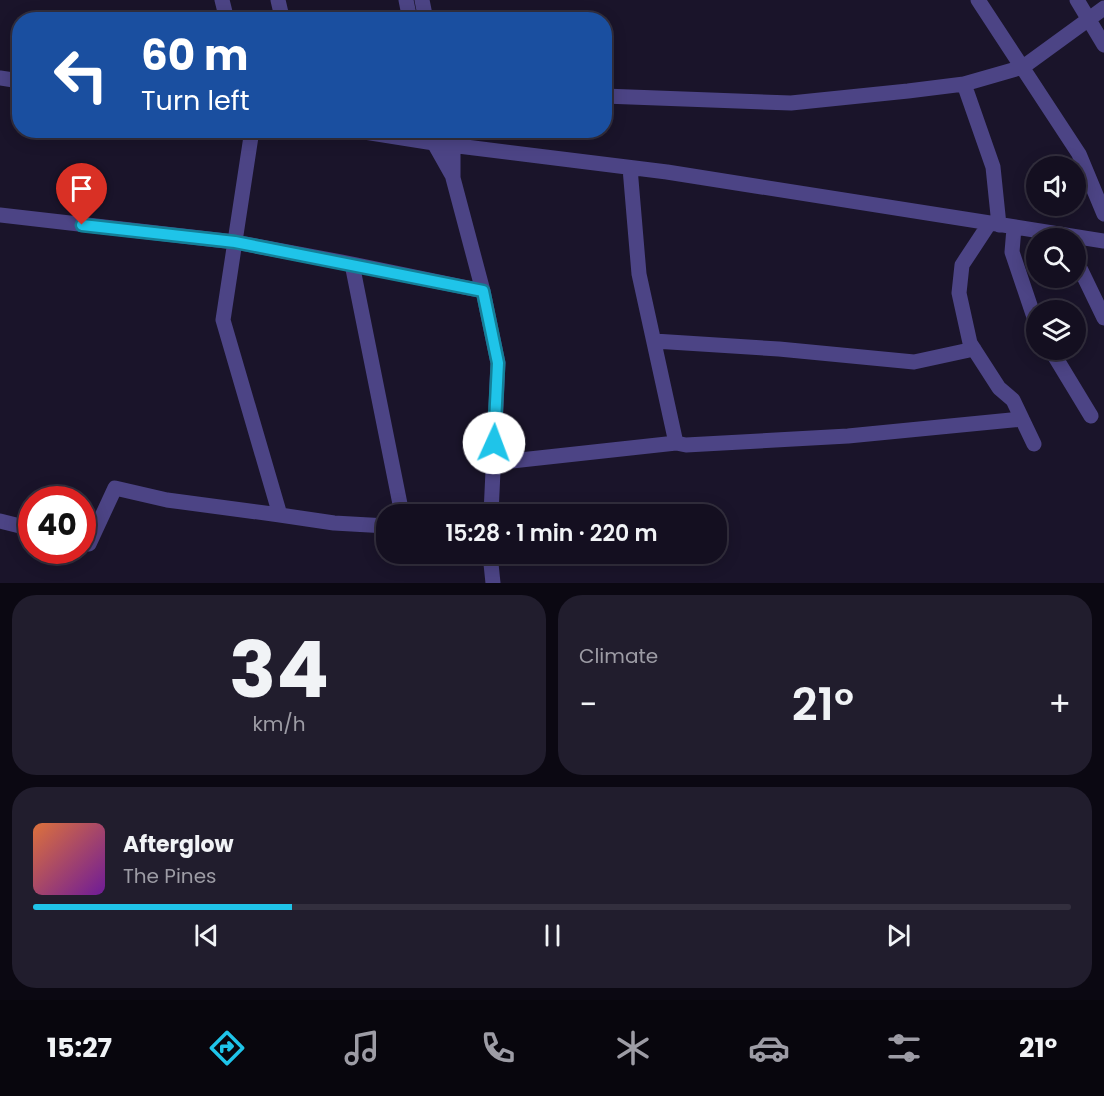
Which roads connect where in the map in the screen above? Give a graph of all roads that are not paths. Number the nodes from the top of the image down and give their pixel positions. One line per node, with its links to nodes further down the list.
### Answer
1 (978, 0): 6 (street)
2 (1077, 0): 4 (street)
3 (1104, 8): 4 (street)
4 (1088, 20): 5 (street); 6 (street)
5 (1104, 45)
6 (1023, 67): 7 (street); 14 (street)
7 (964, 84): 8 (street); 16 (street)
8 (612, 96)
9 (251, 138): 20 (street)
10 (433, 138): 13 (street)
11 (452, 138): 12 (street); 13 (street)
12 (630, 168): 16 (street); 26 (street)
13 (453, 178): 23 (street)
14 (1104, 214)
15 (0, 215): 20 (street)
16 (1001, 226): 17 (street); 24 (street); 27 (street)
17 (1026, 230)
18 (1086, 239): 19 (street)
19 (1104, 241)
20 (235, 242): 21 (street); 36 (street)
21 (352, 264): 23 (street); 34 (street)
22 (1086, 281): 25 (street)
23 (483, 291): 33 (street)
24 (1028, 300)
25 (1104, 318)
26 (654, 340): 27 (street); 31 (street)
27 (974, 349): 30 (street)
28 (1057, 360): 29 (street)
29 (1091, 416)
30 (1022, 419): 31 (street); 32 (street)
31 (676, 444): 33 (street)
32 (1034, 444)
33 (493, 463): 35 (street)
34 (400, 504)
35 (491, 504)
36 (280, 515): 38 (street); 40 (street)
37 (0, 521): 39 (street)
38 (376, 525)
39 (18, 526)
40 (96, 529)
41 (491, 564): 42 (street)
42 (493, 583)

